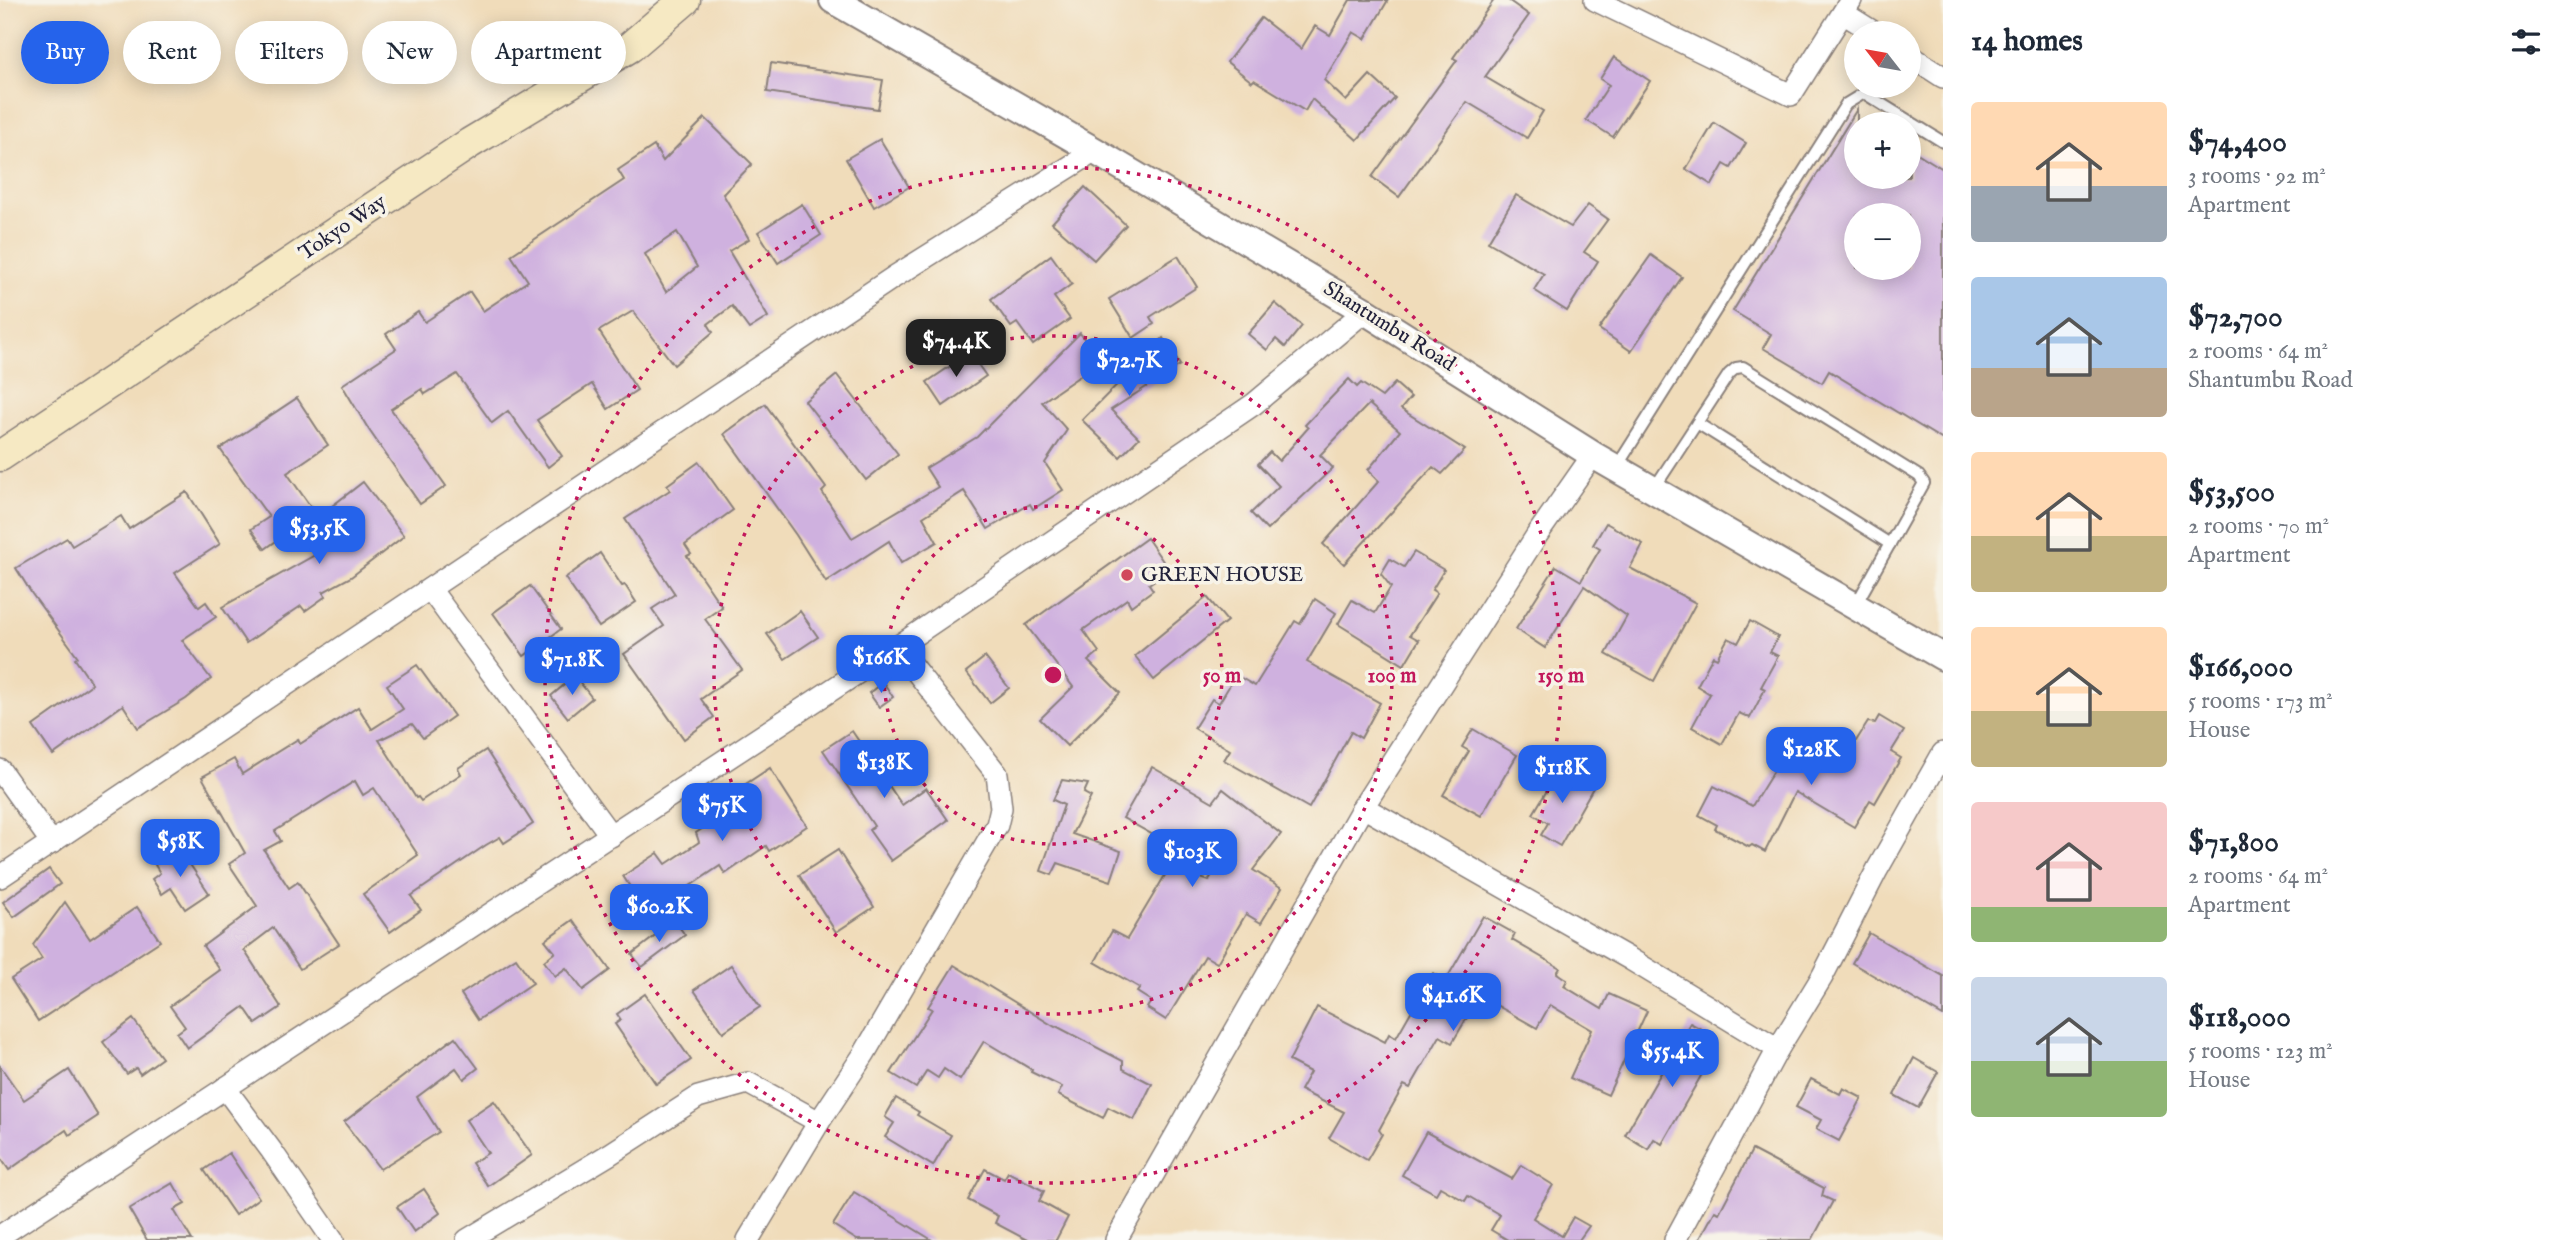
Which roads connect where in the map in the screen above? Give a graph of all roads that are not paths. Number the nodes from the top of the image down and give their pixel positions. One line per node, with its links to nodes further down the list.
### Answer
1 (685, 0): 12 (main road, Tokyo Way)
2 (833, 0): 9 (street, Shantumbu Road)
3 (1595, 0): 4 (street)
4 (1847, 6): 5 (street)
5 (1863, 21)
6 (1922, 63): 7 (street)
7 (1943, 77)
8 (1943, 142): 13 (lane)
9 (1095, 151): 10 (street, Shantumbu Road); 16 (street)
10 (1365, 311): 13 (street, Shantumbu Road); 18 (street)
11 (1697, 423): 14 (lane); 15 (lane); 15 (lane)
12 (0, 456)
13 (1604, 462): 14 (street, Shantumbu Road); 22 (street)
14 (1653, 490): 17 (street, Shantumbu Road)
15 (1890, 544): 17 (lane)
16 (430, 589): 23 (street); 24 (street)
17 (1855, 607): 19 (street, Shantumbu Road)
18 (897, 647): 23 (street); 28 (street)
19 (1943, 657)
20 (1943, 753): 26 (street)
21 (0, 770): 24 (street)
22 (1363, 807): 26 (street); 33 (street)
23 (611, 836): 27 (street)
24 (52, 843): 25 (street)
25 (0, 877)
26 (1778, 1049): 34 (street)
27 (225, 1088): 29 (street); 30 (street)
28 (819, 1122): 31 (street); 32 (street)
29 (0, 1237)
30 (333, 1240)
31 (467, 1240)
32 (748, 1240)
33 (1116, 1240)
34 (1675, 1240)

